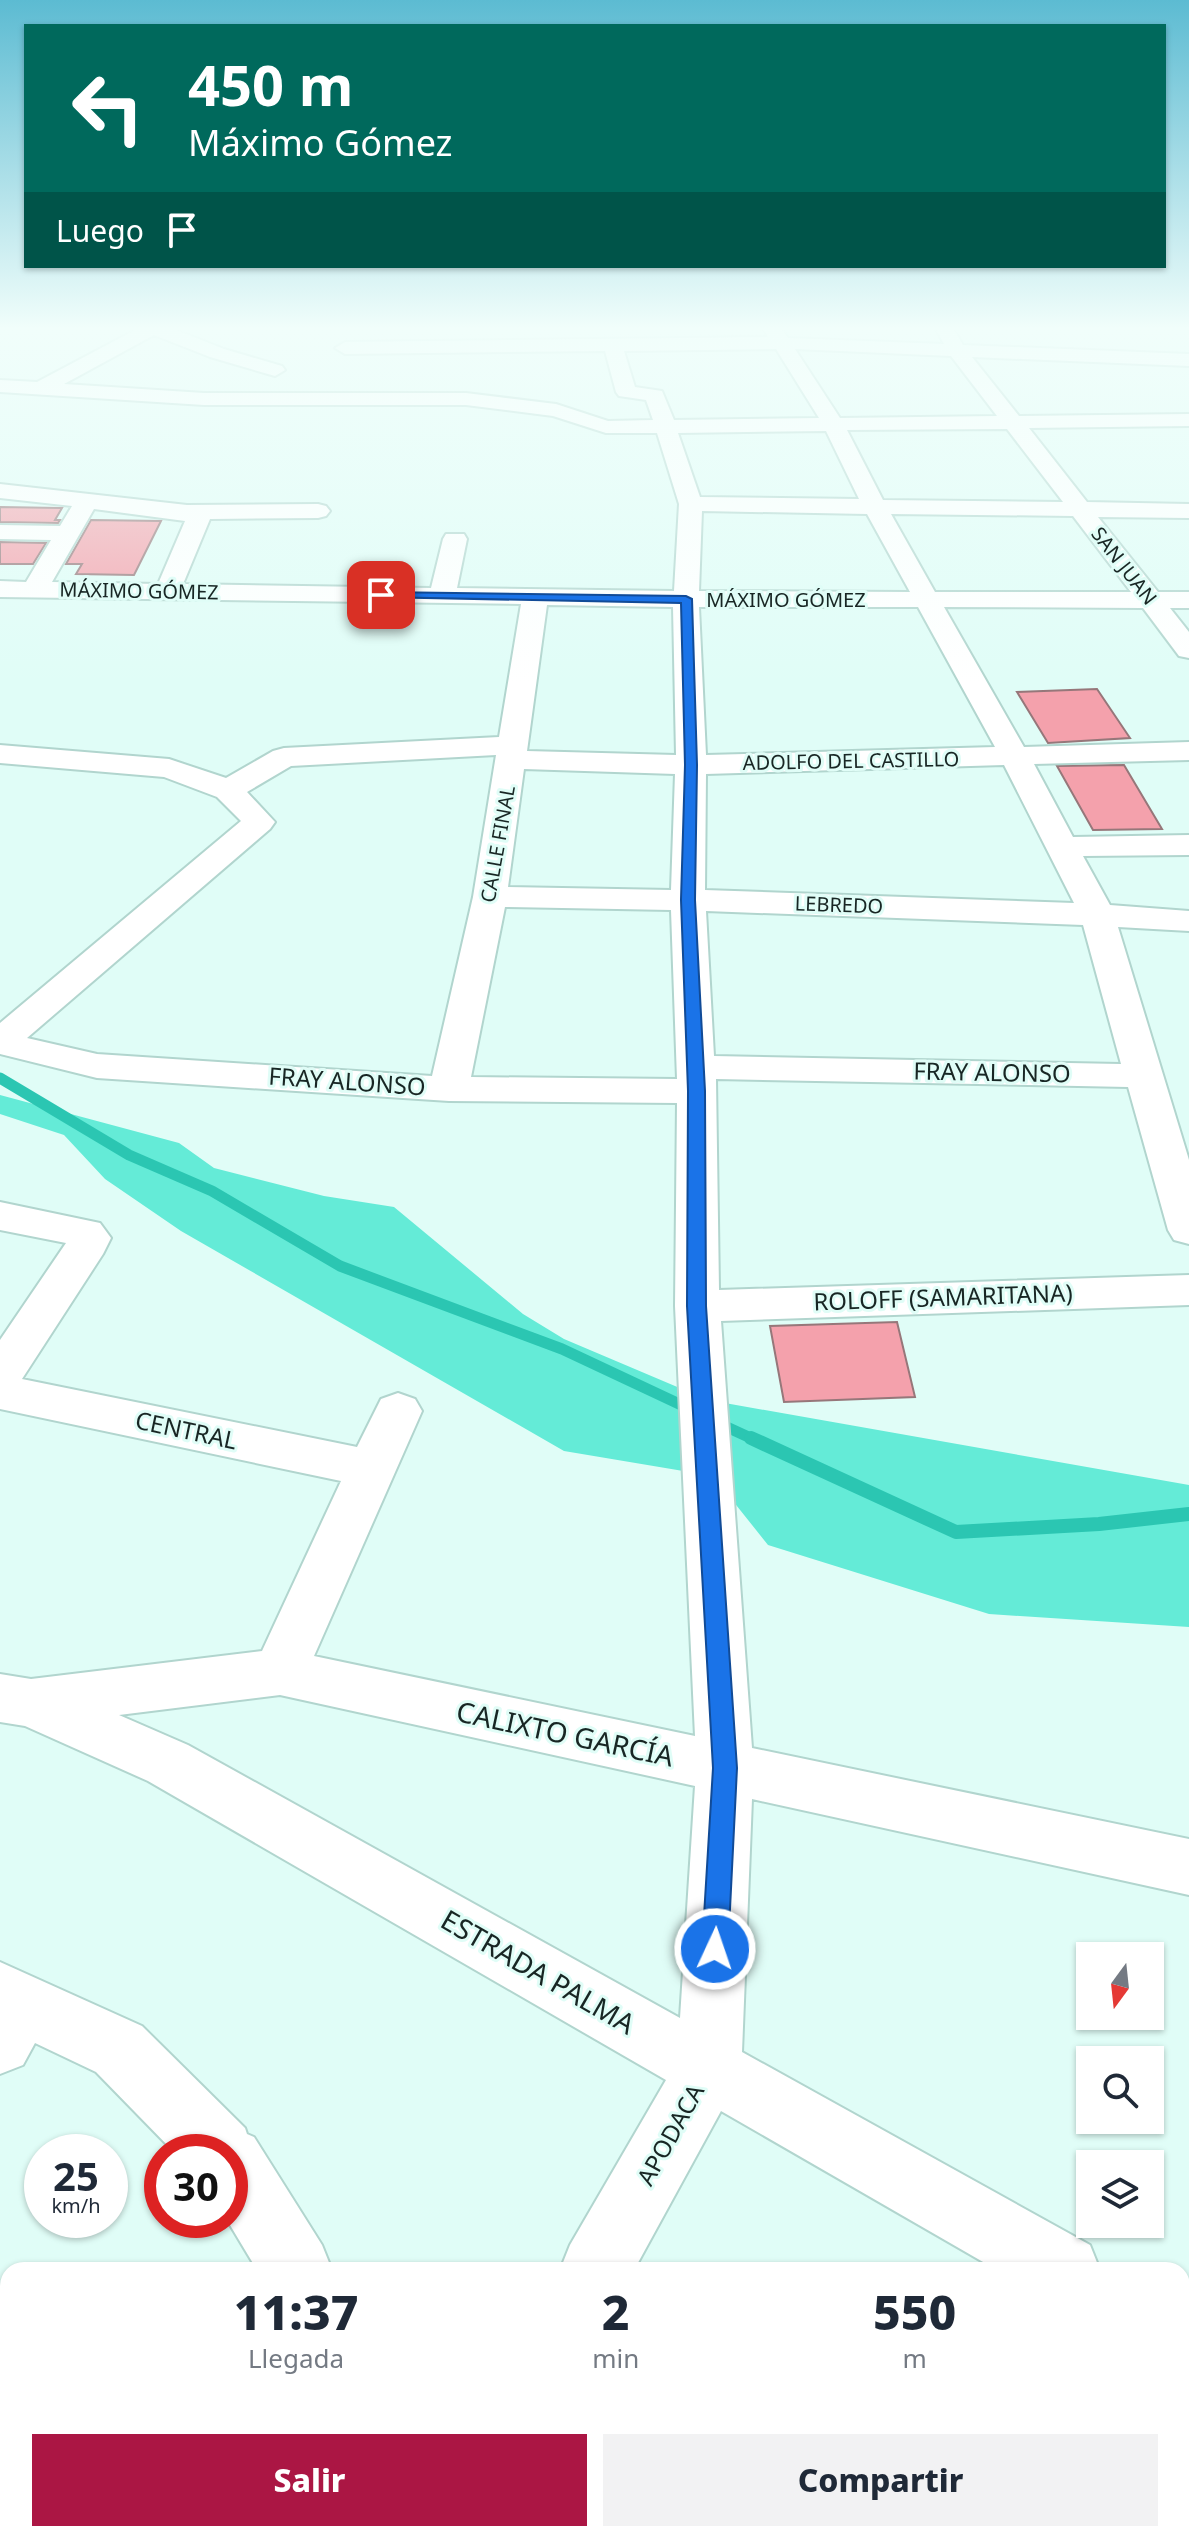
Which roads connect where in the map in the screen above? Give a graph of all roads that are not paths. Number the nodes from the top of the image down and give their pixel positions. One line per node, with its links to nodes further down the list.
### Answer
1 (673, 447): 6 (street, APODACA)
2 (844, 447): 7 (street)
3 (1032, 447): 8 (street, SAN JUAN)
4 (0, 491): 5 (street)
5 (88, 499): 11 (street); 13 (street)
6 (691, 504): 7 (street); 20 (street, APODACA)
7 (875, 507): 8 (street); 21 (street)
8 (1080, 509): 10 (street); 23 (street, SAN JUAN)
9 (318, 511): 11 (street)
10 (1189, 511)
11 (187, 512): 16 (street)
12 (0, 532): 13 (street)
13 (68, 533): 15 (street)
14 (455, 539): 18 (street)
15 (34, 590): 16 (street, MÁXIMO GÓMEZ); 17 (street, MÁXIMO GÓMEZ)
16 (167, 592): 18 (street, MÁXIMO GÓMEZ)
17 (3, 593)
18 (442, 596): 19 (street, MÁXIMO GÓMEZ)
19 (535, 597): 20 (street, MÁXIMO GÓMEZ); 26 (street, CALLE FINAL)
20 (686, 599): 21 (street, MÁXIMO GÓMEZ); 29 (street, APODACA)
21 (928, 600): 23 (street, MÁXIMO GÓMEZ); 28 (street)
22 (1189, 600): 23 (street, MÁXIMO GÓMEZ)
23 (1150, 601): 24 (street, SAN JUAN)
24 (1189, 650)
25 (1189, 751): 28 (street, ADOLFO DEL CASTILLO)
26 (514, 752): 29 (street, ADOLFO DEL CASTILLO); 30 (street, ADOLFO DEL CASTILLO); 33 (street, CALLE FINAL)
27 (0, 754): 30 (street)
28 (1015, 757): 29 (street, ADOLFO DEL CASTILLO); 32 (street)
29 (691, 765): 34 (street, APODACA)
30 (228, 790): 37 (street)
31 (1189, 845): 32 (street)
32 (1063, 847): 35 (street)
33 (490, 897): 34 (street, LEBREDO); 40 (street, CALLE FINAL)
34 (688, 900): 35 (street, LEBREDO); 39 (street, APODACA)
35 (1097, 914): 36 (street, LEBREDO); 38 (street)
36 (1189, 921)
37 (0, 1042): 40 (street, FRAY ALONSO)
38 (1144, 1076): 39 (street, FRAY ALONSO); 42 (street)
39 (696, 1079): 40 (street, FRAY ALONSO); 44 (street, APODACA)
40 (449, 1089)
41 (0, 1216): 45 (street)
42 (1189, 1230)
43 (1189, 1290): 44 (street, ROLOFF (SAMARITANA))
44 (697, 1306): 51 (street, APODACA)
45 (0, 1376)
46 (0, 1392): 48 (street, CENTRAL)
47 (398, 1411): 48 (street)
48 (372, 1469): 49 (street)
49 (280, 1672): 50 (street, CALIXTO GARCÍA); 51 (street, CALIXTO GARCÍA)
50 (16, 1700): 54 (street, ESTRADA PALMA)
51 (725, 1768): 52 (street, CALIXTO GARCÍA); 54 (street, APODACA)
52 (1189, 1867)
53 (8, 2012): 55 (street)
54 (709, 2069): 58 (street, APODACA); 59 (street, ESTRADA PALMA)
55 (203, 2134)
56 (248, 2190): 57 (street)
57 (292, 2262)
58 (600, 2262)
59 (1051, 2262)

